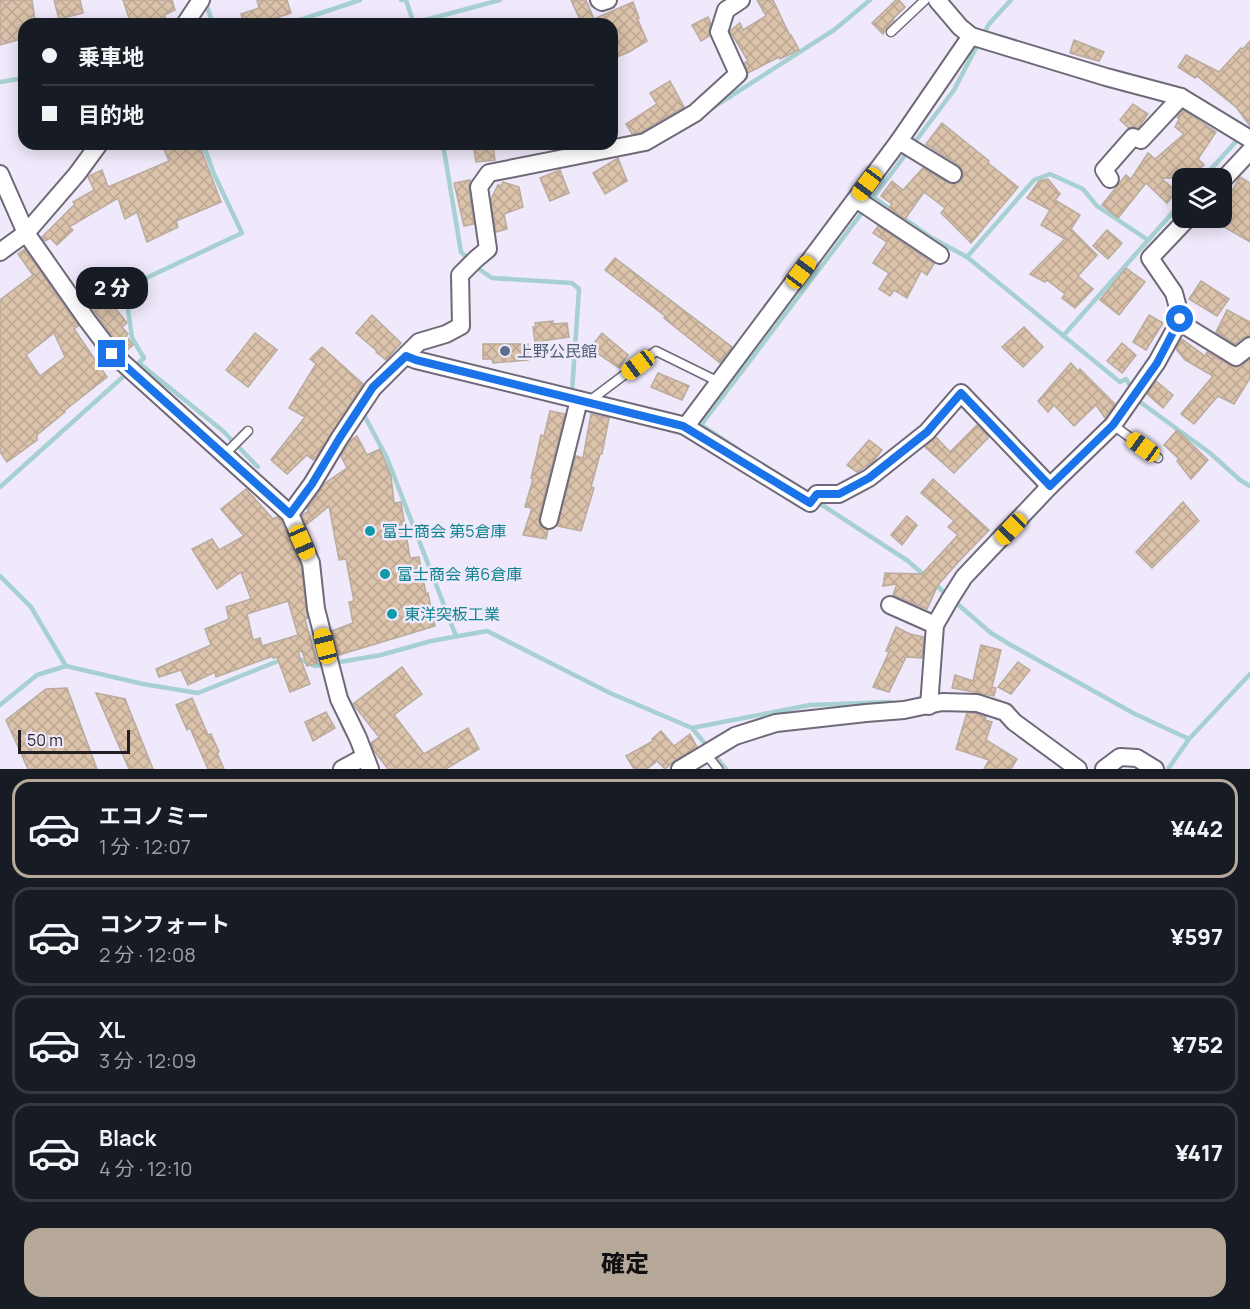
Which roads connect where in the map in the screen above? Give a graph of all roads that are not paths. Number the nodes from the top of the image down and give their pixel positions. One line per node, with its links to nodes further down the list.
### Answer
1 (201, 0): 6 (street)
2 (599, 0): 3 (street)
3 (608, 0)
4 (741, 0): 12 (street)
5 (928, 1): 7 (lane); 8 (street)
6 (189, 18)
7 (891, 32)
8 (974, 40): 9 (street); 11 (street)
9 (1181, 97): 10 (street); 19 (street)
10 (1246, 137)
11 (906, 145): 18 (street); 20 (street)
12 (618, 147)
13 (95, 150): 22 (street)
14 (605, 150): 27 (street)
15 (1250, 151): 16 (street)
16 (1232, 170)
17 (0, 174): 22 (street)
18 (953, 174)
19 (1110, 179)
20 (856, 199): 24 (street); 28 (street)
21 (1178, 228): 25 (street)
22 (26, 233): 23 (street); 33 (street)
23 (0, 252)
24 (940, 255)
25 (1179, 321): 26 (street); 31 (street)
26 (1250, 346)
27 (411, 358): 29 (street); 36 (street)
28 (719, 382): 29 (lane); 30 (street)
29 (589, 398): 30 (street); 37 (street)
30 (687, 423): 35 (street)
31 (1113, 425): 34 (lane); 35 (street)
32 (248, 431): 33 (lane)
33 (228, 451): 36 (street)
34 (1158, 458)
35 (1050, 486): 39 (street)
36 (290, 514): 42 (street)
37 (549, 520)
38 (890, 605): 39 (street)
39 (934, 625): 40 (street)
40 (928, 705): 41 (street); 46 (street)
41 (706, 754): 44 (street); 45 (lane)
42 (367, 763): 43 (street)
43 (342, 769)
44 (680, 769)
45 (718, 769)
46 (1078, 769)
47 (1104, 769): 48 (street)
48 (1155, 769)

